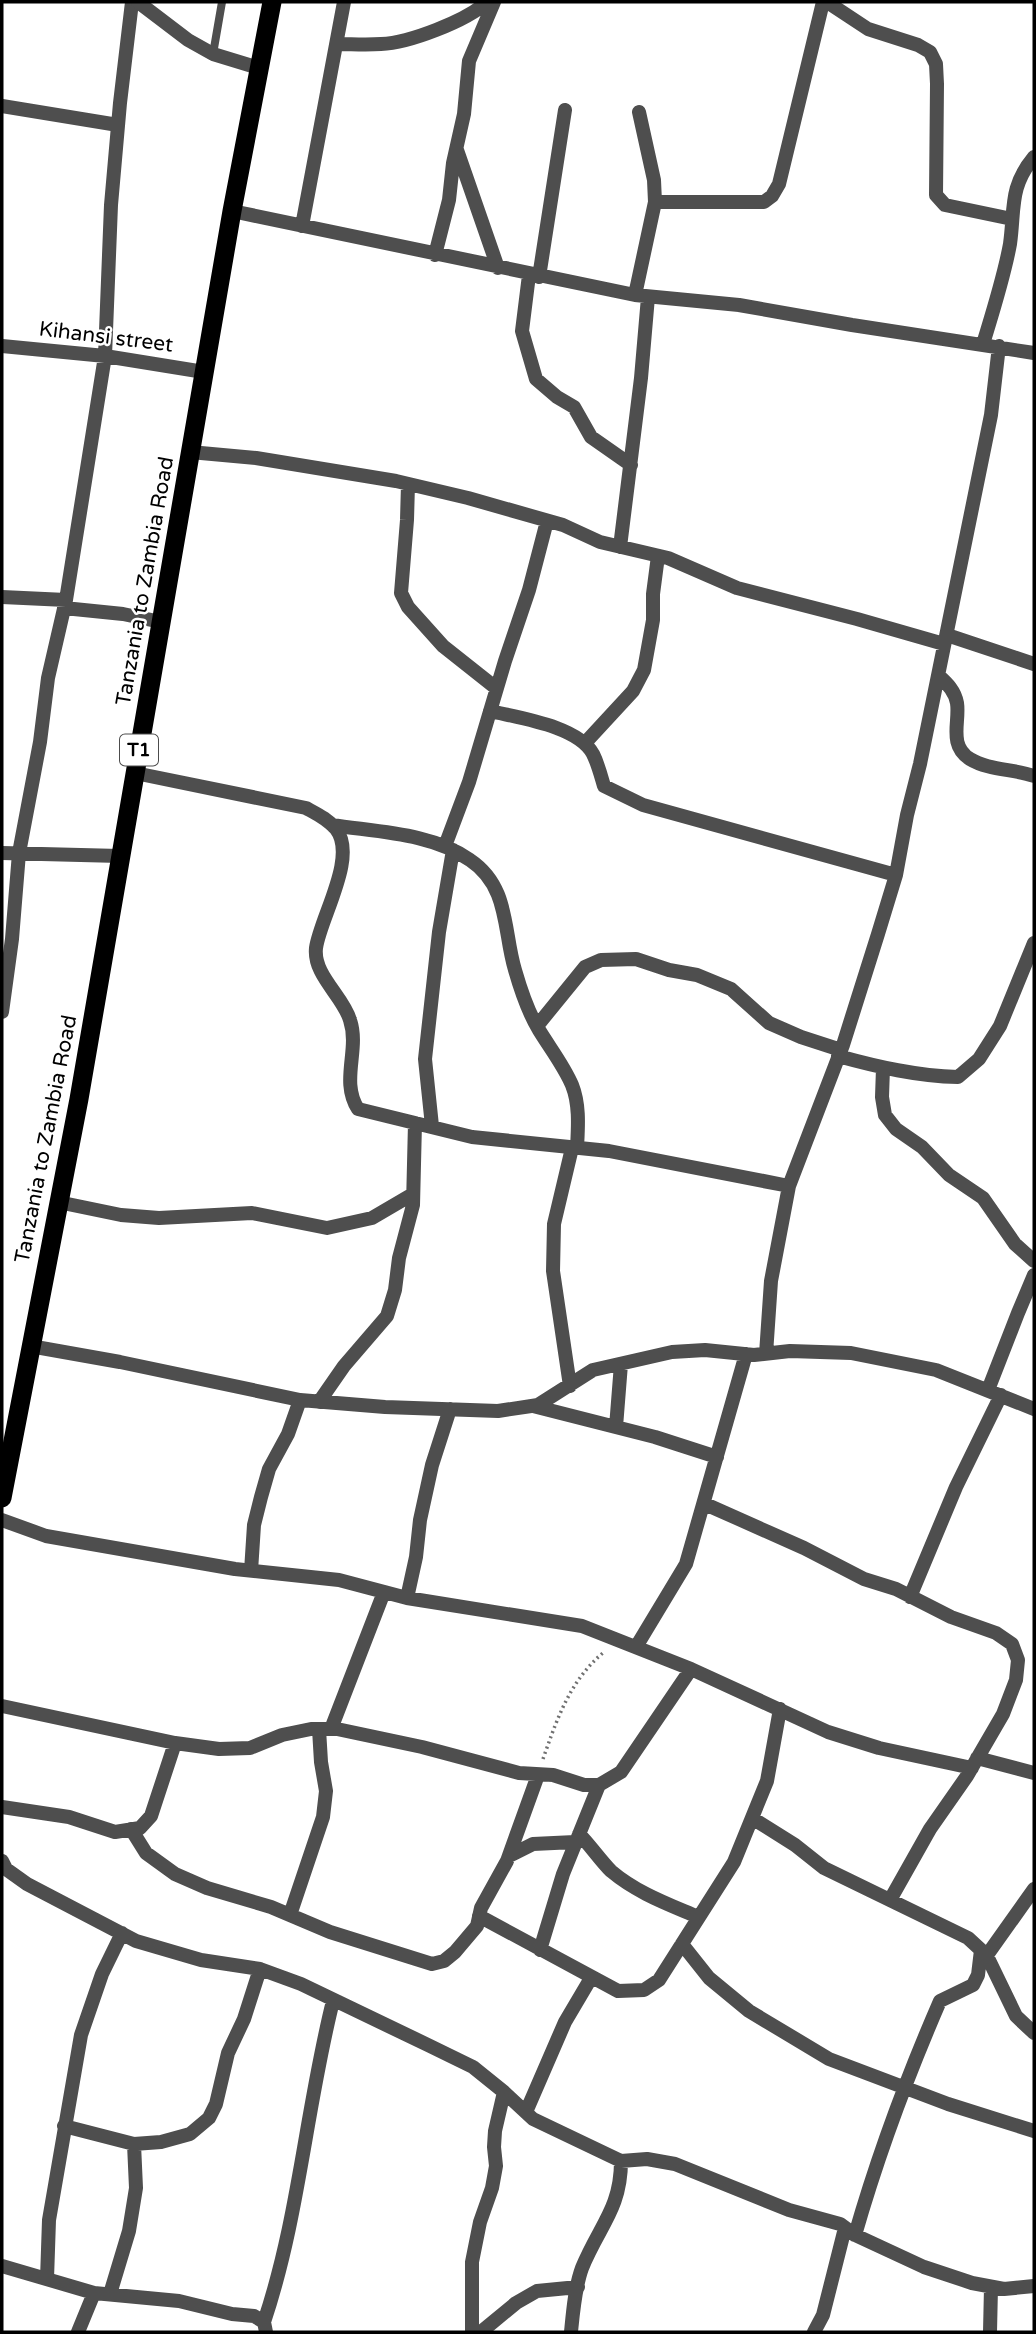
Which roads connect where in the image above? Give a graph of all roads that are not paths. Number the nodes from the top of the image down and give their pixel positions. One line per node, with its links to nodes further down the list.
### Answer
1 (132, 2): 15 (street)
2 (138, 2): 10 (street)
3 (222, 2): 10 (lane)
4 (272, 2): 11 (highway, Tanzania to Zambia Road / T1)
5 (344, 2): 9 (street)
6 (487, 2): 9 (street)
7 (494, 2): 16 (street)
8 (825, 2): 18 (street); 20 (street)
9 (337, 44): 21 (street)
10 (213, 54): 11 (street)
11 (259, 68): 19 (highway, Tanzania to Zambia Road / T1)
12 (2, 106): 15 (street)
13 (565, 110): 24 (street)
14 (639, 112): 18 (street)
15 (117, 125): 30 (street)
16 (456, 149): 22 (street); 23 (street)
17 (1034, 157): 20 (street)
18 (655, 202): 25 (street)
19 (232, 211): 21 (street); 31 (highway, Tanzania to Zambia Road / T1)
20 (1012, 219): 26 (street)
21 (302, 226): 22 (street)
22 (435, 255): 23 (street)
23 (498, 268): 24 (street)
24 (534, 276): 25 (street); 33 (street)
25 (642, 296): 26 (street); 33 (street)
26 (983, 344): 28 (street)
27 (2, 346): 30 (street, Kihansi street)
28 (999, 346): 29 (street); 41 (street)
29 (1034, 353)
30 (105, 356): 31 (street, Kihansi street); 39 (street)
31 (204, 372): 32 (highway, Tanzania to Zambia Road / T1)
32 (190, 453): 34 (street); 40 (highway, Tanzania to Zambia Road / T1)
33 (631, 465): 36 (street)
34 (408, 484): 35 (street); 44 (street)
35 (547, 521): 36 (street); 44 (street)
36 (620, 547): 37 (street)
37 (659, 556): 41 (street); 46 (street)
38 (2, 597): 39 (street)
39 (65, 604): 40 (street); 52 (street)
40 (161, 622): 47 (highway, Tanzania to Zambia Road / T1)
41 (946, 640): 42 (street); 43 (street)
42 (1034, 664)
43 (939, 676): 48 (street); 54 (street)
44 (496, 688): 45 (street)
45 (490, 711): 46 (street); 50 (street)
46 (585, 743): 54 (street)
47 (135, 773): 49 (street); 53 (highway, Tanzania to Zambia Road / T1)
48 (1034, 776)
49 (331, 825): 50 (street); 60 (street)
50 (449, 848): 57 (street); 61 (street)
51 (2, 853): 52 (street)
52 (19, 853): 53 (street); 56 (street)
53 (120, 856): 65 (highway, Tanzania to Zambia Road / T1)
54 (896, 875): 58 (street)
55 (1034, 943): 59 (street)
56 (2, 1013)
57 (537, 1026): 58 (street); 62 (street)
58 (840, 1053): 59 (street); 63 (street)
59 (883, 1068): 66 (street)
60 (415, 1123): 61 (street); 64 (street)
61 (432, 1126): 62 (street)
62 (575, 1148): 63 (street); 72 (street)
63 (789, 1186): 70 (street)
64 (413, 1194): 65 (street); 75 (street)
65 (58, 1202): 68 (highway, Tanzania to Zambia Road / T1)
66 (1034, 1261)
67 (1034, 1275): 73 (street)
68 (30, 1346): 74 (street); 79 (highway, Tanzania to Zambia Road / T1)
69 (746, 1354): 70 (street); 71 (street); 81 (street)
70 (766, 1354): 73 (street)
71 (621, 1364): 72 (street); 80 (street)
72 (570, 1386): 76 (street)
73 (994, 1393): 78 (street); 87 (street)
74 (300, 1400): 75 (street); 85 (street)
75 (319, 1402): 77 (street)
76 (533, 1406): 77 (street); 80 (street)
77 (450, 1409): 88 (street)
78 (1034, 1409)
79 (8, 1426): 82 (highway, Tanzania to Zambia Road / T1)
80 (616, 1427): 81 (street)
81 (717, 1457): 83 (street)
82 (2, 1498)
83 (705, 1504): 87 (street); 89 (street)
84 (2, 1520): 85 (street)
85 (251, 1571): 86 (street)
86 (384, 1592): 88 (street); 93 (street)
87 (910, 1597): 95 (street)
88 (407, 1598): 89 (street)
89 (636, 1647): 90 (street)
90 (691, 1669): 92 (street); 98 (street)
91 (2, 1706): 94 (street)
92 (780, 1709): 95 (street); 100 (street)
93 (325, 1729): 94 (street); 97 (street); 107 (street)
94 (175, 1743): 101 (street)
95 (974, 1763): 96 (street); 106 (street)
96 (1034, 1773)
97 (538, 1775): 98 (street); 103 (street)
98 (599, 1785): 102 (street)
99 (2, 1807): 101 (street)
100 (752, 1818): 106 (street); 109 (street)
101 (131, 1829): 107 (street)
102 (577, 1838): 103 (street); 109 (street); 112 (street)
103 (509, 1856): 108 (street)
104 (2, 1861): 110 (street)
105 (1034, 1889): 113 (street)
106 (890, 1900): 113 (street)
107 (290, 1915): 108 (street)
108 (479, 1916): 112 (street)
109 (698, 1917): 111 (street)
110 (122, 1933): 114 (street); 121 (street)
111 (682, 1944): 115 (street); 118 (street)
112 (540, 1950): 115 (street)
113 (983, 1960): 117 (street); 118 (street)
114 (260, 1969): 116 (street); 123 (street)
115 (591, 1978): 120 (street)
116 (333, 2001): 119 (street); 133 (street)
117 (1034, 2033)
118 (905, 2088): 122 (street); 125 (street)
119 (504, 2092): 120 (street); 135 (street)
120 (526, 2112): 124 (street)
121 (64, 2126): 123 (street); 127 (street)
122 (1034, 2132)
123 (134, 2144): 132 (street)
124 (621, 2161): 125 (street); 129 (street)
125 (850, 2231): 130 (street); 138 (street)
126 (2, 2266): 127 (street)
127 (47, 2279): 131 (street)
128 (1034, 2286): 130 (street)
129 (578, 2287): 136 (street); 137 (street)
130 (991, 2287): 139 (street)
131 (94, 2293): 132 (street); 134 (street)
132 (110, 2294): 133 (street)
133 (265, 2327)
134 (78, 2332)
135 (472, 2332)
136 (481, 2332)
137 (570, 2332)
138 (814, 2332)
139 (990, 2332)

